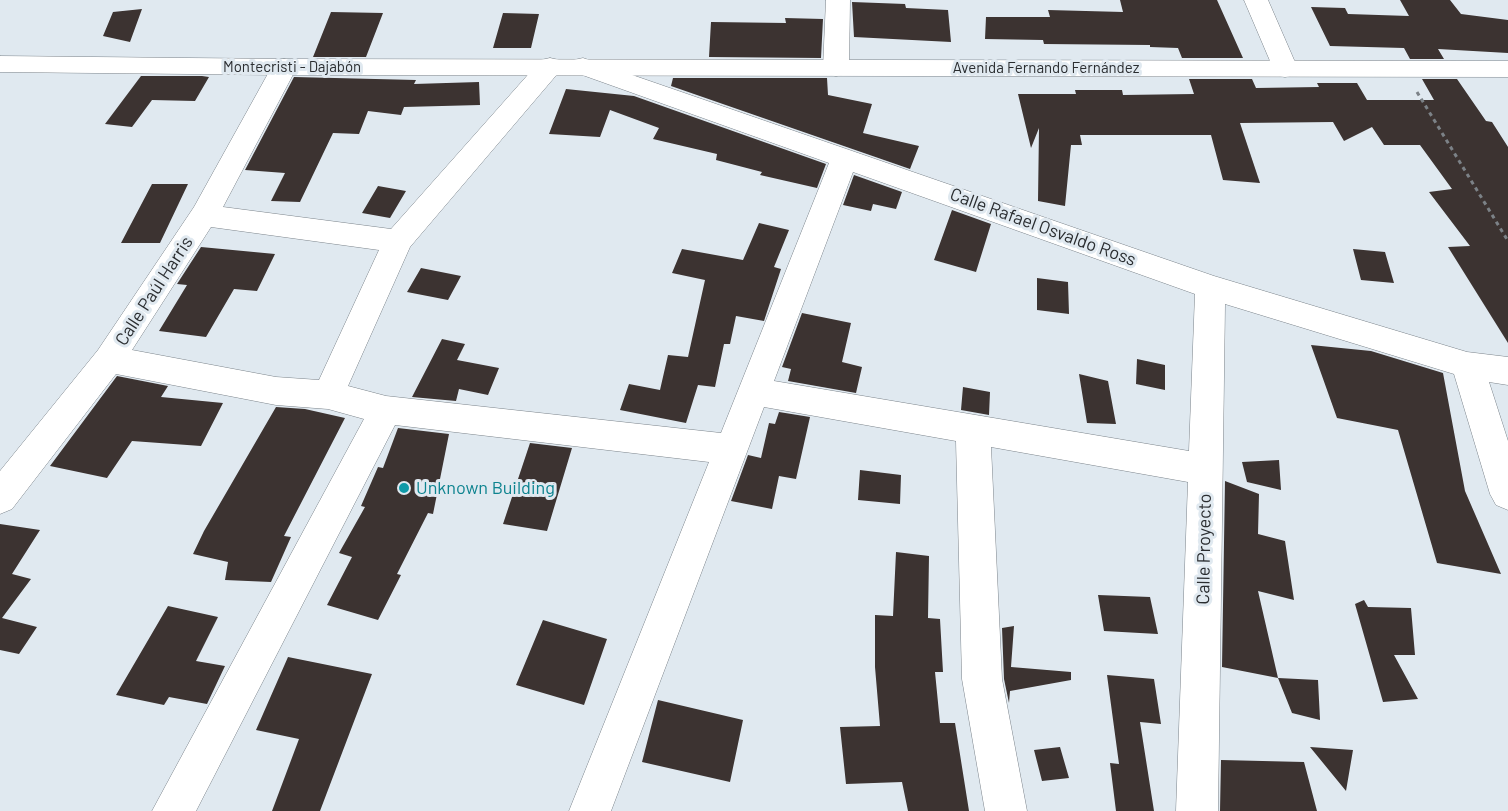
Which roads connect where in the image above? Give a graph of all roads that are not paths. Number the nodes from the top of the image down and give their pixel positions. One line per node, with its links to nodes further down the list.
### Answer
1 (838, 0): 7 (street)
2 (1256, 0): 8 (street)
3 (0, 64): 6 (street, Montecristi - Dajabón)
4 (550, 66): 5 (street, Montecristi - Dajabón); 6 (street, Montecristi - Dajabón); 12 (street)
5 (584, 66): 7 (street, Avenida Fernando Fernández); 10 (street, Calle Rafael Osvaldo Ross)
6 (284, 67): 11 (street, Calle Paúl Harris)
7 (837, 68): 8 (street, Avenida Fernando Fernández)
8 (1285, 69): 9 (street, Avenida Fernando Fernández)
9 (1508, 69)
10 (845, 157): 13 (street, Calle Rafael Osvaldo Ross); 17 (street)
11 (204, 215): 12 (street); 14 (street, Calle Paúl Harris)
12 (398, 241): 18 (street)
13 (1210, 287): 15 (street, Calle Rafael Osvaldo Ross); 22 (street, Calle Proyecto)
14 (109, 359): 18 (street); 24 (street, Calle Paúl Harris)
15 (1467, 365): 16 (street, Calle Rafael Osvaldo Ross); 23 (street)
16 (1508, 371)
17 (753, 391): 20 (street); 21 (street)
18 (328, 395): 19 (street)
19 (386, 410): 21 (street); 25 (street)
20 (973, 430): 22 (street); 27 (street)
21 (730, 449): 26 (street)
22 (1205, 469): 28 (street, Calle Proyecto)
23 (1508, 494)
24 (0, 498)
25 (173, 811)
26 (590, 811)
27 (1006, 811)
28 (1197, 811)

